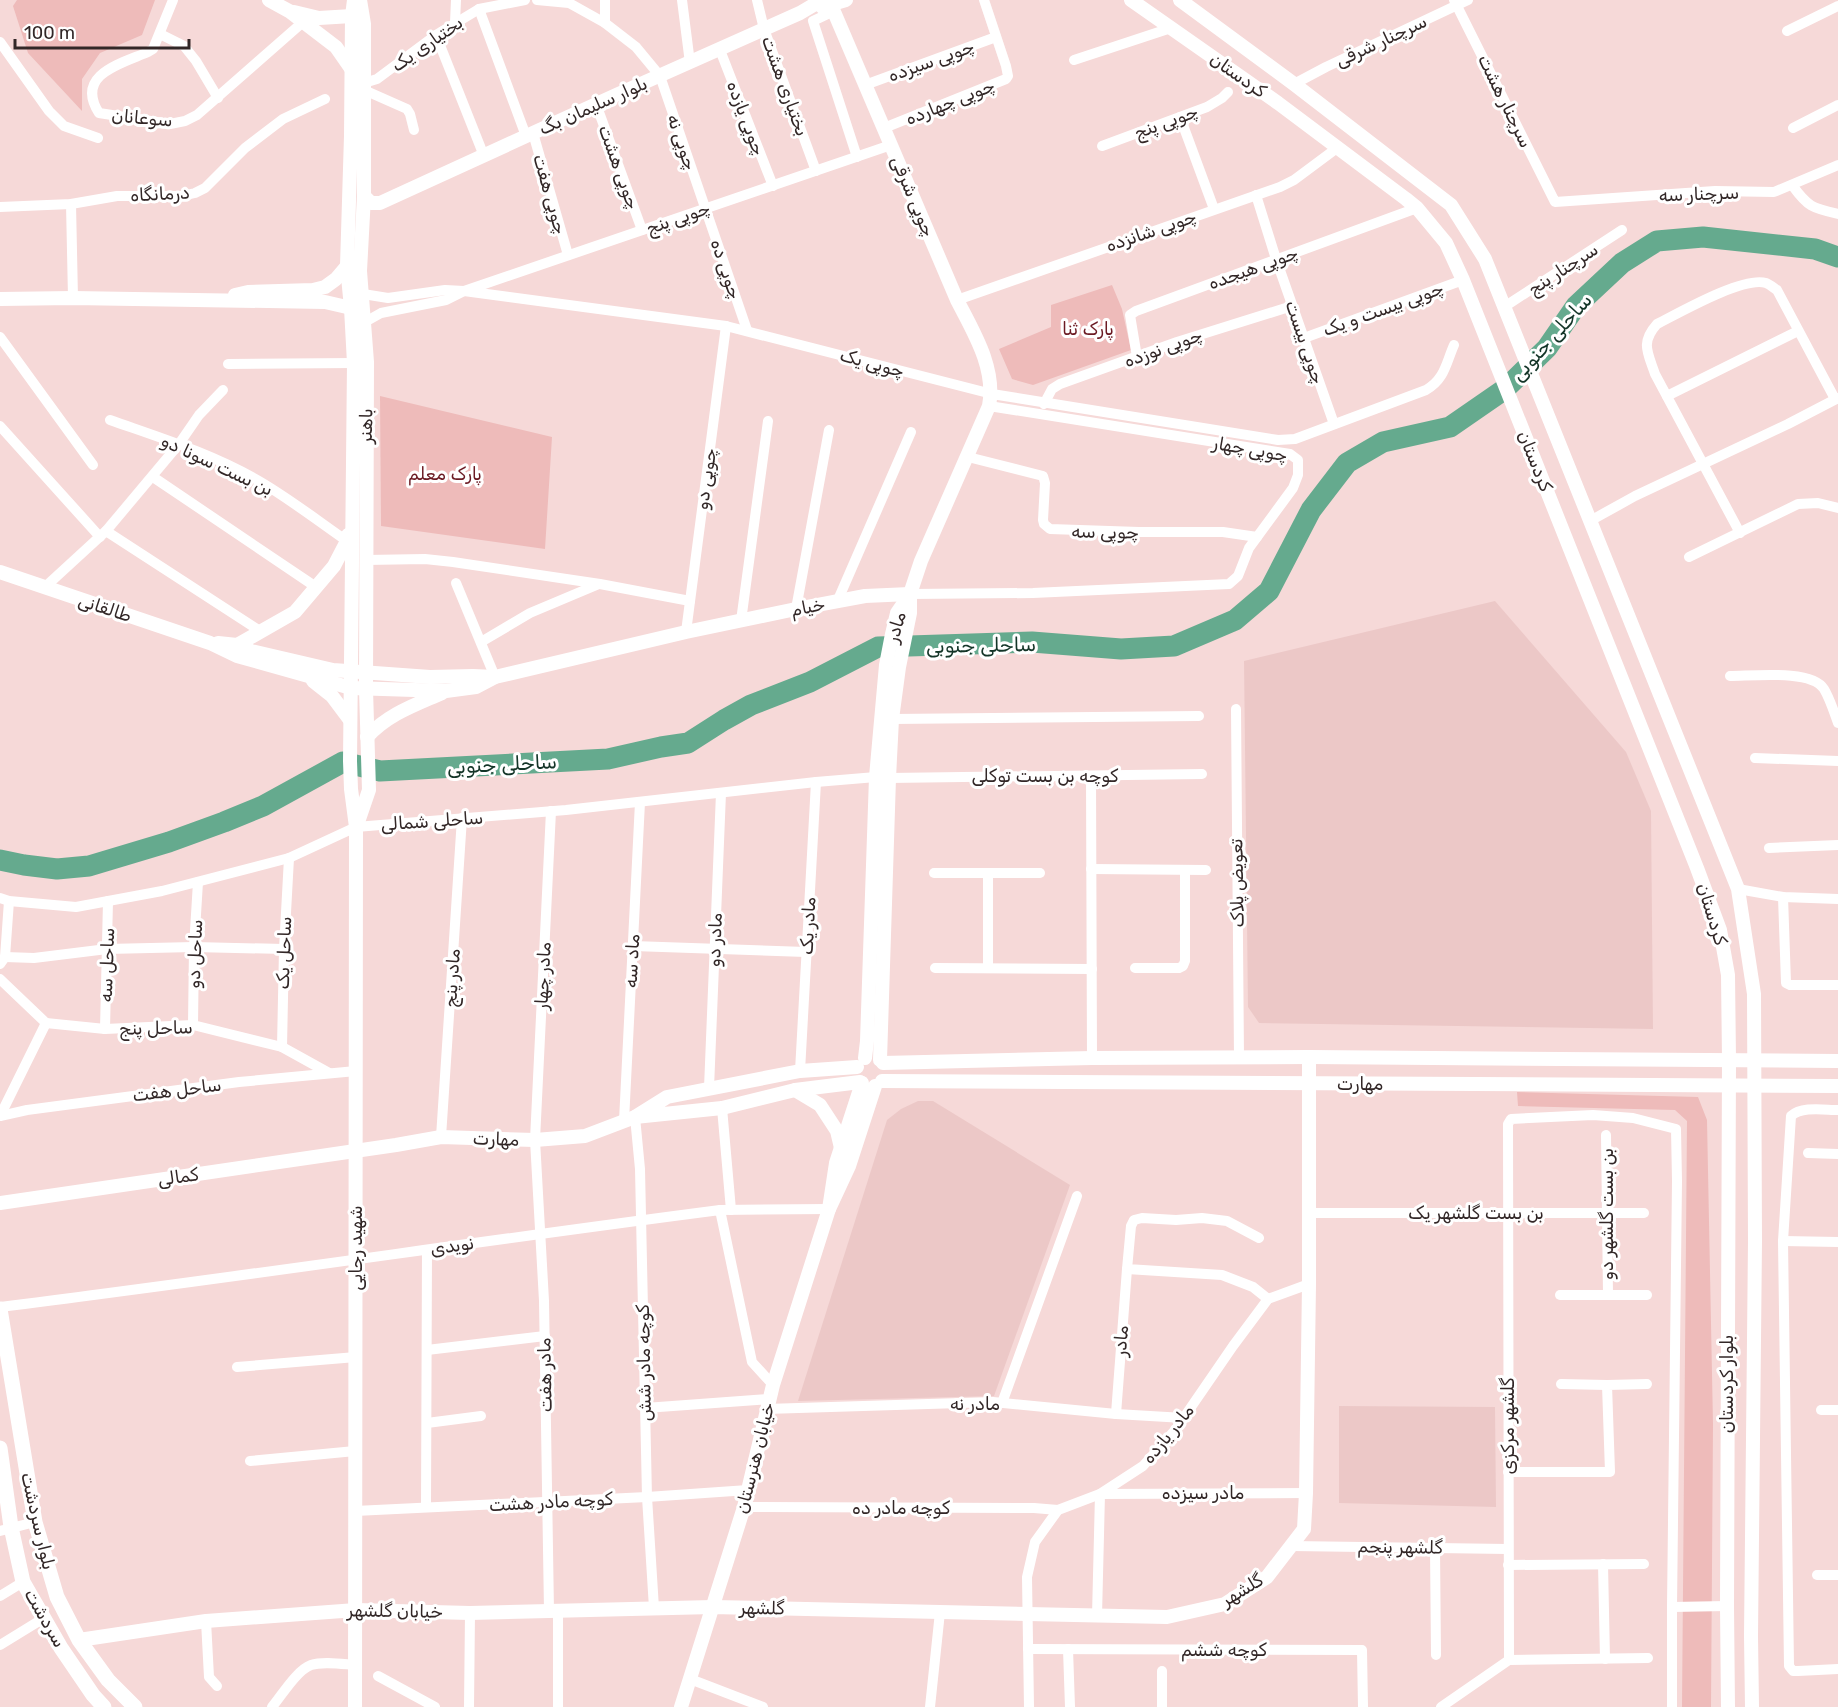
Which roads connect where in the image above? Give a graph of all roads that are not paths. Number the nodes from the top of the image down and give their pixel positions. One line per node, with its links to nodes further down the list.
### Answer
1 (173, 0): 28 (street, سوعانان)
2 (268, 0): 20 (main road)
3 (354, 0): 21 (main road, باهنر)
4 (360, 0): 21 (main road, باهنر)
5 (456, 0): 24 (street)
6 (525, 0): 19 (street, بختیاری یک)
7 (537, 0): 23 (street)
8 (605, 0): 23 (street)
9 (682, 0): 34 (street)
10 (757, 0): 26 (street, بختیاری هشت)
11 (846, 0): 17 (main road, بلوار سلیمان بگ)
12 (984, 0): 30 (street, چوپی چهارده)
13 (1131, 0): 25 (main road, کردستان)
14 (1180, 0): 37 (main road, کردستان)
15 (1468, 0): 16 (street, سرچنار شرقی)
16 (1456, 3): 37 (street, سرچنار شرقی); 63 (street, سرچنار هشت)
17 (829, 4): 26 (main road, بلوار سلیمان بگ); 38 (main road, چوپی شرقی); 56 (street)
18 (1838, 6): 27 (street)
19 (478, 9): 24 (street, بختیاری یک); 50 (street, چوپی هفت)
20 (289, 11): 21 (main road); 22 (main road)
21 (358, 20): 35 (main road, باهنر); 39 (main road, باهنر)
22 (303, 22): 35 (main road); 41 (street, سوعانان)
23 (604, 23): 36 (street)
24 (455, 24): 29 (street, بختیاری یک)
25 (1171, 28): 33 (street); 43 (main road, کردستان)
26 (764, 29): 32 (main road, بلوار سلیمان بگ); 58 (street, بختیاری هشت)
27 (1787, 31)
28 (160, 34): 41 (street); 41 (street, سوعانان)
29 (436, 35): 39 (street, بختیاری یک); 55 (street)
30 (996, 37): 38 (street, چوپی سیزده); 47 (street, چوپی چهارده)
31 (0, 42): 51 (street)
32 (720, 50): 34 (main road, بلوار سلیمان بگ); 60 (street, چوپی یازده)
33 (1074, 60)
34 (690, 63): 36 (main road, بلوار سلیمان بگ)
35 (352, 70): 74 (main road, باهنر)
36 (660, 76): 44 (main road, بلوار سلیمان بگ); 67 (street, چوپی نه)
37 (1294, 84): 43 (main road); 83 (main road, کردستان)
38 (866, 85): 47 (main road, چوپی شرقی)
39 (364, 86): 49 (street); 62 (main road, باهنر)
40 (1228, 92): 46 (street, چوپی پنج)
41 (218, 98)
42 (325, 99): 64 (street, درمانگاه)
43 (1278, 103): 54 (main road, کردستان)
44 (596, 104): 50 (main road, بلوار سلیمان بگ); 70 (street, چوپی هشت)
45 (1838, 105): 48 (street)
46 (1180, 117): 53 (street, چوپی پنج); 68 (street)
47 (884, 128): 52 (main road, چوپی شرقی)
48 (1793, 128)
49 (414, 130)
50 (530, 135): 55 (main road, بلوار سلیمان بگ); 72 (street, چوپی هفت)
51 (98, 138)
52 (891, 145): 56 (street, چوپی پنج); 80 (main road, چوپی شرقی)
53 (1102, 146)
54 (1337, 148): 61 (street, چوپی شانزده); 66 (main road, کردستان)
55 (484, 156): 62 (main road, بلوار سلیمان بگ)
56 (858, 157): 58 (street, چوپی پنج)
57 (1838, 165): 59 (street, سرچنار سه)
58 (816, 171): 60 (street, چوپی پنج)
59 (1792, 185): 63 (street, سرچنار سه); 69 (street)
60 (773, 186): 67 (street, چوپی پنج)
61 (1256, 195): 68 (street, چوپی شانزده); 73 (street, چوپی بیست)
62 (364, 196): 77 (main road, باهنر)
63 (1555, 202)
64 (71, 204): 65 (street, درمانگاه); 78 (street)
65 (0, 207)
66 (1417, 208): 73 (street, چوپی هیجده); 75 (main road, کردستان)
67 (705, 209): 70 (street, چوپی پنج); 87 (street, چوپی ده)
68 (1214, 209): 80 (street, چوپی شانزده)
69 (1838, 214)
70 (642, 230): 72 (street, چوپی پنج)
71 (1622, 230): 83 (street, سرچنار پنج)
72 (568, 255): 76 (street, چوپی پنج)
73 (1276, 260): 82 (street, چوپی بیست); 92 (street, چوپی هیجده)
74 (347, 266): 81 (main road); 84 (main road, باهنر)
75 (1463, 280): 90 (street, چوپی بیست و یک); 198 (main road, کردستان)
76 (464, 291): 77 (street, چوپی یک); 85 (street, چوپی یک); 86 (street, چوپی یک)
77 (363, 294): 85 (main road, باهنر)
78 (73, 298): 79 (main road); 81 (main road)
79 (0, 300)
80 (957, 300): 98 (main road, چوپی شرقی)
81 (210, 301): 84 (main road)
82 (1292, 306): 90 (street, چوپی بیست); 92 (street, چوپی نوزده)
83 (1504, 307): 114 (main road, کردستان)
84 (351, 308): 93 (main road, باهنر)
85 (365, 322): 120 (main road, باهنر)
86 (726, 326): 87 (street, چوپی یک); 127 (street, چوپی دو)
87 (747, 330): 98 (street, چوپی یک)
88 (1798, 331): 96 (street); 96 (street); 97 (street)
89 (0, 337): 110 (street)
90 (1304, 338): 102 (street, چوپی بیست)
91 (1454, 345): 102 (street, چوپی چهار)
92 (1137, 357): 99 (street, چوپی نوزده)
93 (354, 363): 94 (street); 113 (main road, باهنر)
94 (228, 364)
95 (223, 390): 107 (street)
96 (1667, 396): 109 (street)
97 (1837, 399): 109 (street)
98 (991, 400): 99 (street, چوپی یک); 108 (main road); 117 (street, چوپی چهار)
99 (1044, 404): 106 (street, چوپی یک)
100 (110, 420): 107 (street, بن بست سونا دو)
101 (768, 421): 130 (street)
102 (1334, 424): 106 (street, چوپی چهار)
103 (0, 426): 116 (street)
104 (829, 429): 129 (street)
105 (911, 432): 128 (street)
106 (1278, 440)
107 (179, 444): 111 (street); 118 (street, بن بست سونا دو)
108 (968, 457): 117 (street, چوپی سه); 126 (main road)
109 (1702, 464): 114 (street); 115 (street)
110 (93, 465)
111 (153, 477): 116 (street); 125 (street)
112 (1838, 508): 115 (street)
113 (351, 521): 118 (main road); 137 (main road, باهنر)
114 (1590, 521): 173 (main road, کردستان)
115 (1740, 532): 119 (street)
116 (103, 534): 124 (street); 131 (street)
117 (1257, 537): 126 (street, چوپی چهار)
118 (347, 542): 125 (main road)
119 (1689, 557)
120 (366, 560): 123 (street); 138 (main road, باهنر)
121 (0, 573): 124 (main road, طالقانی)
122 (456, 583): 133 (street)
123 (600, 584): 127 (street); 133 (street)
124 (45, 587): 134 (main road, طالقانی)
125 (316, 587): 131 (main road)
126 (910, 594): 128 (main road, خیام); 136 (main road, مادر)
127 (690, 601): 132 (street, چوپی دو)
128 (837, 602): 129 (main road, خیام)
129 (796, 609): 130 (main road, خیام)
130 (741, 621): 132 (main road, خیام)
131 (260, 631): 135 (main road)
132 (686, 632): 140 (main road, خیام)
133 (481, 642): 140 (street)
134 (210, 643): 135 (main road, طالقانی); 141 (main road, طالقانی)
135 (237, 645): 137 (main road, طالقانی)
136 (893, 666): 147 (main road, مادر); 155 (main road, مادر)
137 (351, 672): 138 (main road, طالقانی); 142 (main road, باهنر)
138 (366, 672): 140 (main road, خیام); 143 (main road, باهنر)
139 (1730, 676): 149 (street)
140 (495, 677): 144 (main road, خیام)
141 (309, 678): 142 (main road, طالقانی); 148 (main road)
142 (351, 688): 143 (main road, خیام); 148 (main road, باهنر)
143 (366, 689): 144 (main road, خیام); 150 (main road, باهنر)
144 (446, 691): 150 (main road)
145 (1236, 709): 197 (street, تعویض پلاک)
146 (1199, 716): 147 (street)
147 (892, 719): 155 (main road, مادر)
148 (350, 720): 157 (main road, باهنر)
149 (1838, 723)
150 (367, 739): 162 (main road, باهنر)
151 (1755, 758): 152 (street)
152 (1838, 761)
153 (1202, 774): 154 (street, کوچه بن بست توکلی)
154 (1091, 776): 155 (street, کوچه بن بست توکلی); 166 (street)
155 (883, 777): 156 (street, ساحلی شمالی); 199 (main road, مادر); 202 (main road, مادر)
156 (816, 782): 158 (street, ساحلی شمالی); 183 (street, مادر یک)
157 (351, 789): 162 (main road, شهید رجایی)
158 (721, 793): 159 (street, ساحلی شمالی); 182 (street, مادر دو)
159 (640, 802): 160 (street, ساحلی شمالی); 178 (street, ماد سه)
160 (551, 812): 161 (street, ساحلی شمالی); 219 (street, مادر چهار)
161 (462, 818): 162 (street, ساحلی شمالی); 218 (street, مادر پنج)
162 (356, 826): 165 (street, ساحلی شمالی); 203 (main road, شهید رجایی)
163 (1838, 845): 164 (street)
164 (1769, 848)
165 (289, 858): 172 (street, ساحلی شمالی); 181 (street, ساحل یک)
166 (1091, 869): 167 (street); 187 (street)
167 (1185, 870): 168 (street); 188 (street)
168 (1206, 870)
169 (934, 873): 170 (street)
170 (988, 873): 171 (street); 186 (street)
171 (1040, 873)
172 (198, 882): 177 (street, ساحلی شمالی); 179 (street, ساحل دو)
173 (1738, 889): 174 (street); 200 (main road, کردستان)
174 (1783, 897): 175 (street); 190 (street)
175 (1838, 898)
176 (4, 899): 177 (street, ساحلی شمالی); 184 (street)
177 (108, 901): 180 (street, ساحل سه)
178 (633, 946): 182 (street); 216 (street, ماد سه)
179 (194, 947): 180 (street); 181 (street); 192 (street, ساحل دو)
180 (107, 949): 184 (street); 193 (street, ساحل سه)
181 (284, 949): 194 (street, ساحل یک)
182 (715, 949): 183 (street); 211 (street, مادر دو)
183 (807, 952): 204 (street, مادر یک)
184 (2, 960)
185 (935, 968): 186 (street)
186 (988, 968): 187 (street)
187 (1092, 969): 196 (street)
188 (1135, 969)
189 (0, 979): 191 (street)
190 (1838, 985)
191 (46, 1023): 193 (street, ساحل پنج); 215 (street)
192 (193, 1025): 193 (street, ساحل پنج); 194 (street, ساحل پنج)
193 (105, 1029)
194 (282, 1047): 205 (street, ساحل پنج)
195 (1309, 1057): 197 (main road, مهارت); 198 (main road, مهارت); 207 (main road)
196 (1092, 1058): 197 (main road, مهارت); 199 (main road, مهارت)
197 (1239, 1058)
198 (1730, 1060): 200 (main road, مهارت); 208 (main road, بلوار کردستان)
199 (882, 1061): 202 (main road); 206 (main road)
200 (1754, 1061): 201 (main road, مهارت); 209 (main road, بلوار کردستان)
201 (1838, 1061)
202 (861, 1062): 204 (main road, مهارت); 206 (main road)
203 (356, 1071): 205 (street, ساحل هفت); 221 (main road, شهید رجایی)
204 (800, 1071): 211 (main road, مهارت)
205 (329, 1073): 215 (street, ساحل هفت)
206 (870, 1083): 207 (main road, مهارت); 212 (main road, مهارت); 220 (main road, خیابان هنرستان); 226 (main road, خیابان هنرستان)
207 (1310, 1083): 208 (main road, مهارت); 228 (main road, گلشهر)
208 (1729, 1086): 209 (main road, مهارت); 288 (main road, بلوار کردستان)
209 (1754, 1086): 210 (main road, مهارت); 331 (main road, بلوار کردستان)
210 (1838, 1086)
211 (709, 1088): 216 (main road, مهارت)
212 (795, 1090): 213 (main road, مهارت); 220 (main road)
213 (722, 1108): 216 (main road, مهارت); 227 (street)
214 (1838, 1110): 235 (street)
215 (0, 1116)
216 (629, 1119): 219 (main road, مهارت); 232 (street, کوچه مادر شش)
217 (1606, 1135): 230 (street, بن بست گلشهر دو)
218 (441, 1137): 219 (main road, مهارت); 221 (main road, مهارت)
219 (535, 1140): 233 (street, مادر هفت)
220 (841, 1148): 226 (main road, خیابان هنرستان)
221 (356, 1152): 225 (main road, کمالی); 238 (main road, شهید رجایی)
222 (1808, 1153): 223 (street)
223 (1838, 1154)
224 (1077, 1196): 254 (street)
225 (0, 1203)
226 (829, 1209): 227 (street, نویدی); 250 (main road, خیابان هنرستان)
227 (726, 1210): 232 (street, نویدی); 250 (street)
228 (1309, 1212): 229 (street, بن بست گلشهر یک); 240 (main road, گلشهر)
229 (1507, 1212): 230 (street, بن بست گلشهر یک); 266 (street, گلشهر مرکزی); 290 (street, گلشهر مرکزی)
230 (1607, 1212): 231 (street, بن بست گلشهر یک); 241 (street, بن بست گلشهر دو)
231 (1644, 1213)
232 (640, 1220): 233 (street, نویدی); 256 (street, کوچه مادر شش)
233 (540, 1233): 237 (street, نویدی); 246 (street, مادر هفت)
234 (1259, 1238): 239 (street, مادر)
235 (1783, 1241): 236 (street); 309 (street)
236 (1838, 1242)
237 (427, 1250): 238 (street, نویدی); 247 (street)
238 (356, 1260): 245 (street, نویدی); 248 (main road, شهید رجایی)
239 (1126, 1269): 244 (street); 259 (street, مادر)
240 (1309, 1284): 244 (street); 268 (main road, گلشهر)
241 (1608, 1294): 242 (street); 243 (street)
242 (1560, 1295)
243 (1647, 1295)
244 (1268, 1299): 261 (street, مادر یازده)
245 (0, 1308): 276 (main road, بلوار سردشت)
246 (545, 1336): 247 (street); 271 (street, مادر هفت)
247 (427, 1350): 262 (street)
248 (356, 1357): 249 (street); 264 (main road, شهید رجایی)
249 (237, 1367)
250 (773, 1384): 255 (main road, خیابان هنرستان)
251 (1561, 1384): 253 (street)
252 (1647, 1384): 253 (street)
253 (1607, 1385): 266 (street)
254 (1002, 1403): 255 (street, مادر نه); 259 (street, مادر نه)
255 (767, 1404): 256 (street, مادر نه); 267 (main road, خیابان هنرستان)
256 (645, 1408): 270 (street, کوچه مادر شش)
257 (1821, 1410): 258 (street)
258 (1838, 1410)
259 (1116, 1414): 261 (street, مادر نه)
260 (481, 1416): 262 (street)
261 (1184, 1418): 269 (street, مادر یازده)
262 (427, 1423): 272 (street)
263 (0, 1448): 277 (main road, سردشت)
264 (355, 1451): 265 (street); 274 (main road, شهید رجایی)
265 (249, 1461)
266 (1508, 1472): 280 (street, گلشهر مرکزی)
267 (748, 1490): 270 (street, کوچه مادر هشت); 273 (main road, خیابان هنرستان)
268 (1306, 1493): 269 (street, مادر سیزده); 278 (main road, گلشهر)
269 (1100, 1494): 275 (street, مادر یازده); 297 (street)
270 (647, 1497): 271 (street, کوچه مادر هشت); 291 (street, کوچه مادر شش)
271 (547, 1502): 272 (street, کوچه مادر هشت); 293 (street, مادر هفت)
272 (426, 1507): 274 (street, کوچه مادر هشت)
273 (744, 1507): 275 (street, کوچه مادر ده); 289 (main road, خیابان هنرستان)
274 (355, 1510): 292 (main road, شهید رجایی)
275 (1058, 1510): 296 (street)
276 (35, 1522): 277 (street); 300 (main road, بلوار سردشت)
277 (6, 1529): 286 (main road, سردشت)
278 (1291, 1546): 279 (street, گلشهر پنجم); 297 (main road, گلشهر)
279 (1435, 1548): 280 (street, گلشهر پنجم); 304 (street)
280 (1508, 1549): 281 (street, گلشهر مرکزی)
281 (1508, 1564): 282 (street); 307 (street, گلشهر مرکزی)
282 (1603, 1564): 283 (street); 306 (street)
283 (1644, 1564)
284 (1817, 1575): 285 (street)
285 (1838, 1575)
286 (23, 1582): 287 (street); 298 (main road, سردشت)
287 (0, 1596)
288 (1726, 1606): 290 (street); 330 (main road, بلوار کردستان)
289 (713, 1607): 291 (main road, خیابان گلشهر); 294 (main road, گلشهر); 312 (main road, خیابان هنرستان)
290 (1672, 1607): 329 (street)
291 (654, 1608): 293 (main road, خیابان گلشهر)
292 (356, 1610): 295 (main road, خیابان گلشهر); 299 (main road, خیابان گلشهر); 308 (main road, شهید رجایی)
293 (554, 1611): 295 (main road, خیابان گلشهر); 320 (street, مادر هفت)
294 (940, 1612): 296 (main road, گلشهر); 323 (street)
295 (470, 1613): 319 (street)
296 (1027, 1613): 297 (main road, گلشهر); 302 (street)
297 (1097, 1616)
298 (44, 1618): 301 (street); 314 (main road, سردشت)
299 (206, 1621): 300 (main road, خیابان گلشهر); 313 (street)
300 (79, 1640): 315 (main road, بلوار سردشت)
301 (0, 1645)
302 (1028, 1649): 303 (street, کوچه ششم); 324 (street)
303 (1068, 1650): 325 (street); 327 (street, کوچه ششم)
304 (1436, 1655)
305 (1647, 1658): 306 (street)
306 (1605, 1659): 307 (street)
307 (1509, 1660): 328 (street)
308 (355, 1665): 316 (street); 317 (main road, شهید رجایی)
309 (1838, 1669)
310 (1162, 1671): 326 (street)
311 (378, 1676): 318 (street)
312 (690, 1679): 321 (main road, خیابان هنرستان); 322 (street)
313 (217, 1686)
314 (104, 1707)
315 (135, 1707)
316 (272, 1707)
317 (355, 1707)
318 (435, 1707)
319 (469, 1707)
320 (558, 1707)
321 (681, 1707)
322 (762, 1707)
323 (930, 1707)
324 (1029, 1707)
325 (1070, 1707)
326 (1162, 1707)
327 (1363, 1707)
328 (1441, 1707)
329 (1672, 1707)
330 (1728, 1707)
331 (1752, 1707)

